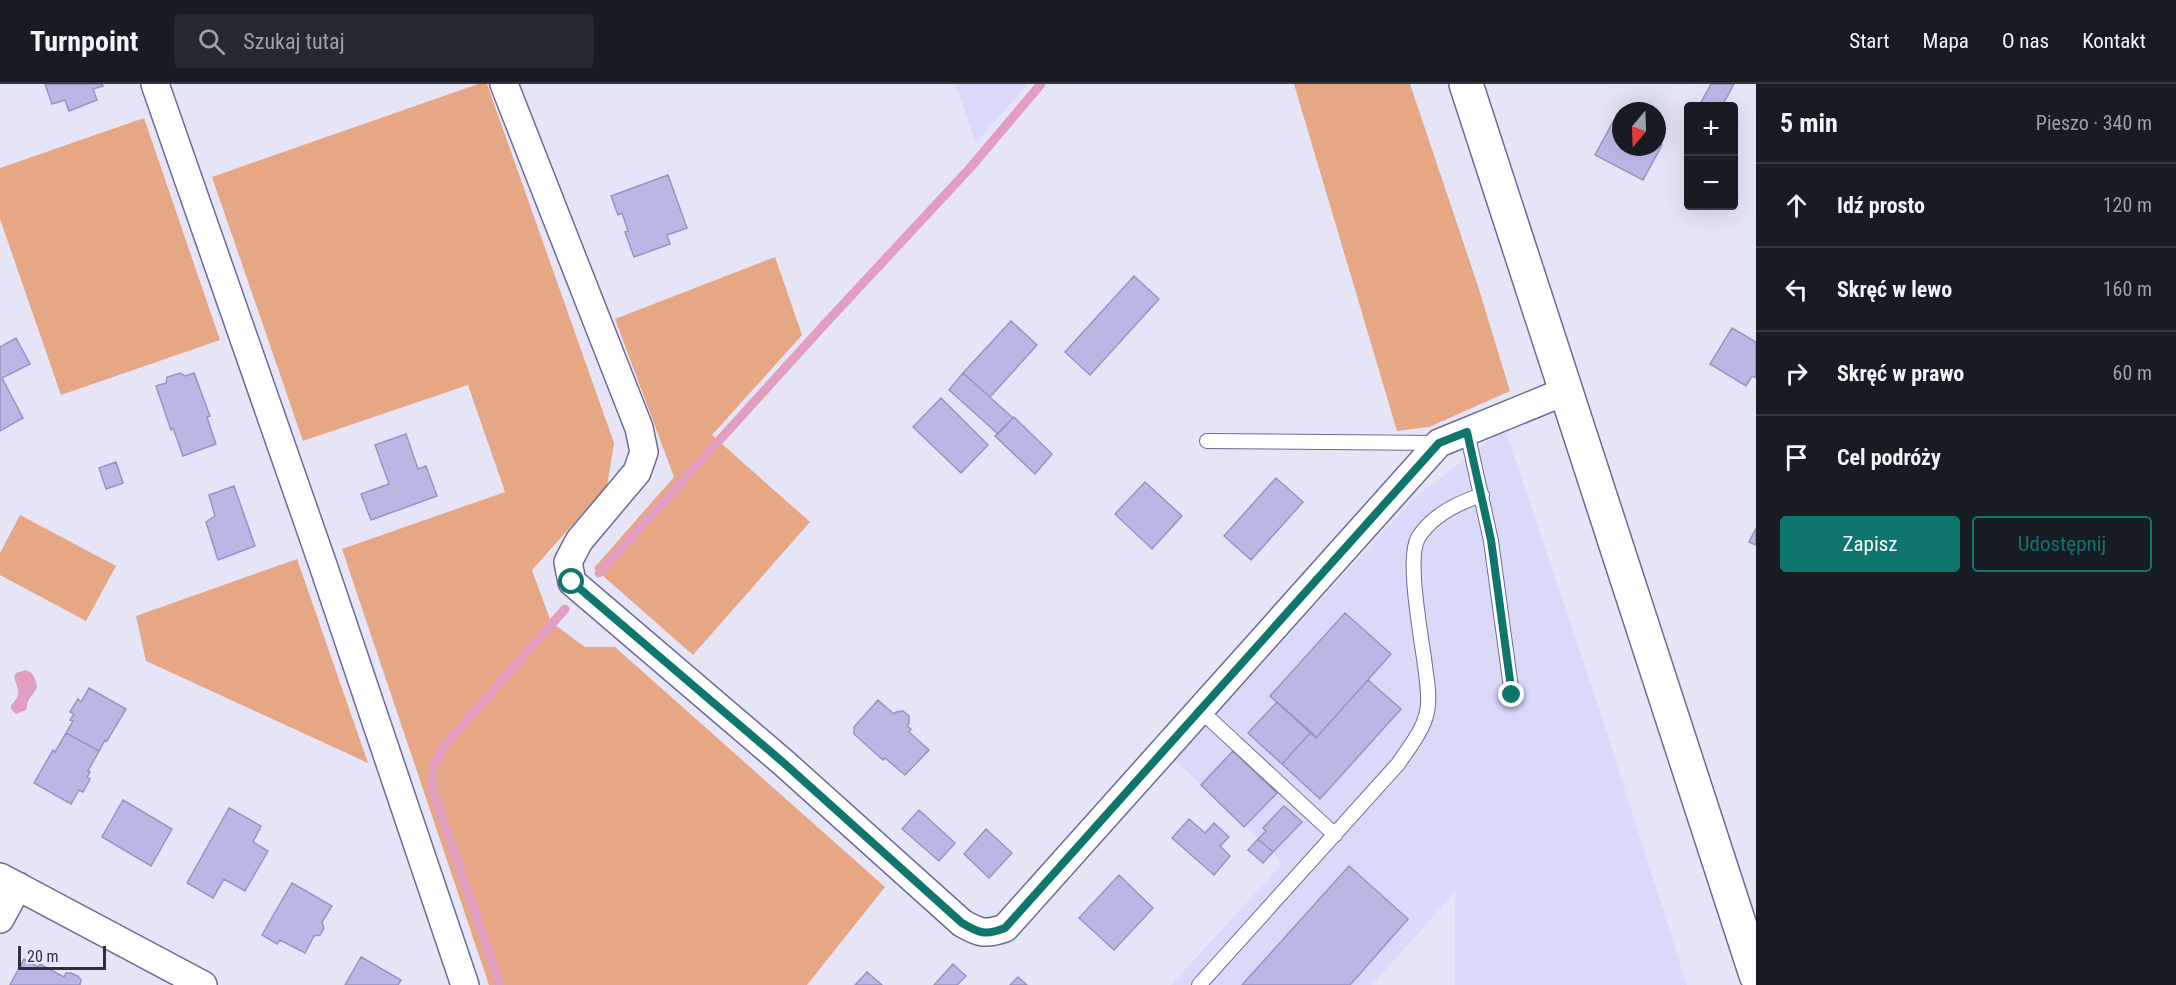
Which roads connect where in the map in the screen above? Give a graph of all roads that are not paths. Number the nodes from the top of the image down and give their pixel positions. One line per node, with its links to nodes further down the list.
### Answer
1 (155, 84): 16 (street)
2 (504, 84): 10 (street)
3 (1466, 84): 4 (main road)
4 (1566, 391): 5 (street); 14 (main road)
5 (1467, 432): 7 (street); 8 (lane)
6 (1207, 441): 7 (lane)
7 (1439, 443): 10 (street)
8 (1482, 495): 9 (lane); 11 (lane)
9 (1512, 695)
10 (1200, 710): 11 (lane)
11 (1335, 834): 17 (lane)
12 (9, 881): 13 (street); 15 (street)
13 (0, 919)
14 (1756, 975)
15 (203, 985)
16 (465, 985)
17 (1200, 985)

